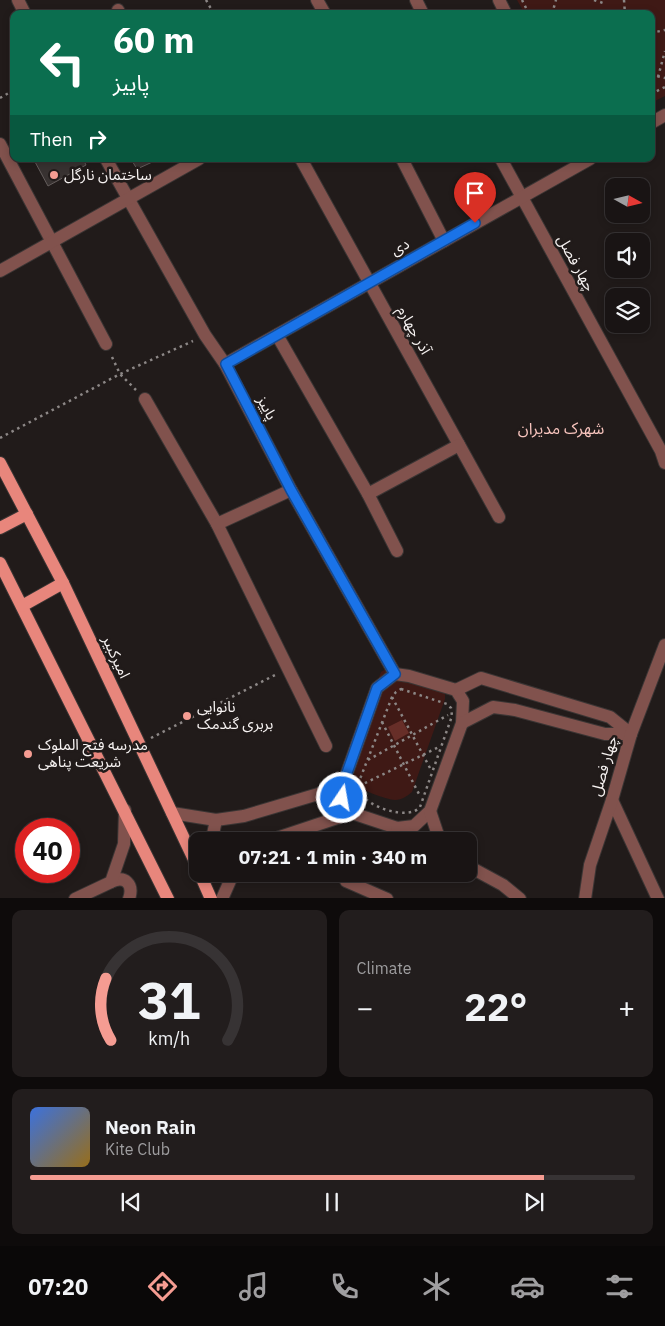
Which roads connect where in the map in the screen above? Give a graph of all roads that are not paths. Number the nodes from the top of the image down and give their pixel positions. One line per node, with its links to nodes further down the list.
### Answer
1 (0, 144): 11 (street)
2 (108, 162): 9 (street, پاییز)
3 (193, 162): 9 (street)
4 (302, 162): 13 (street, آذر چهارم)
5 (404, 162): 10 (street)
6 (503, 162): 8 (street, چهار فصل)
7 (584, 162): 8 (street, دی)
8 (522, 197): 10 (street, دی); 20 (street, چهار فصل)
9 (129, 198): 11 (street); 16 (street, پاییز)
10 (444, 241): 13 (street, دی)
11 (52, 242): 12 (street); 15 (street)
12 (0, 271)
13 (369, 282): 14 (street, دی); 18 (street, آذر چهارم)
14 (277, 335): 16 (street, دی); 22 (street)
15 (106, 344)
16 (226, 364): 21 (street, پاییز)
17 (145, 399): 25 (street)
18 (459, 445): 22 (street); 24 (street, آذر چهارم)
19 (0, 463): 23 (main road, امیرکبیر)
20 (665, 463)
21 (291, 490): 25 (street); 32 (street, پاییز)
22 (368, 494): 27 (street)
23 (27, 514): 26 (main road); 29 (main road, امیرکبیر)
24 (499, 517)
25 (217, 524): 36 (street)
26 (0, 528)
27 (396, 551)
28 (0, 563): 30 (main road)
29 (63, 583): 30 (main road); 41 (main road, امیرکبیر)
30 (22, 606): 39 (main road)
31 (665, 645): 35 (street, چهار فصل)
32 (395, 674): 33 (street); 37 (street)
33 (456, 690): 34 (street); 35 (street)
34 (462, 722): 35 (street); 40 (street)
35 (631, 734): 38 (street, چهار فصل)
36 (326, 746)
37 (342, 787): 42 (street); 43 (street)
38 (612, 800): 62 (street, چهار فصل); 63 (street)
39 (125, 810): 51 (street); 57 (main road)
40 (430, 811): 44 (street); 48 (street)
41 (172, 813): 43 (street); 49 (main road, امیرکبیر)
42 (352, 813): 44 (street); 46 (street)
43 (216, 820): 45 (street)
44 (397, 828): 47 (street)
45 (213, 832)
46 (295, 832)
47 (405, 832)
48 (437, 832)
49 (189, 849)
50 (477, 871): 61 (street)
51 (111, 882): 55 (street); 56 (street)
52 (204, 882): 58 (main road)
53 (229, 882): 59 (street)
54 (348, 882): 60 (street)
55 (75, 898)
56 (129, 898)
57 (168, 898)
58 (212, 898)
59 (222, 898)
60 (387, 898)
61 (520, 898)
62 (585, 898)
63 (658, 898)

